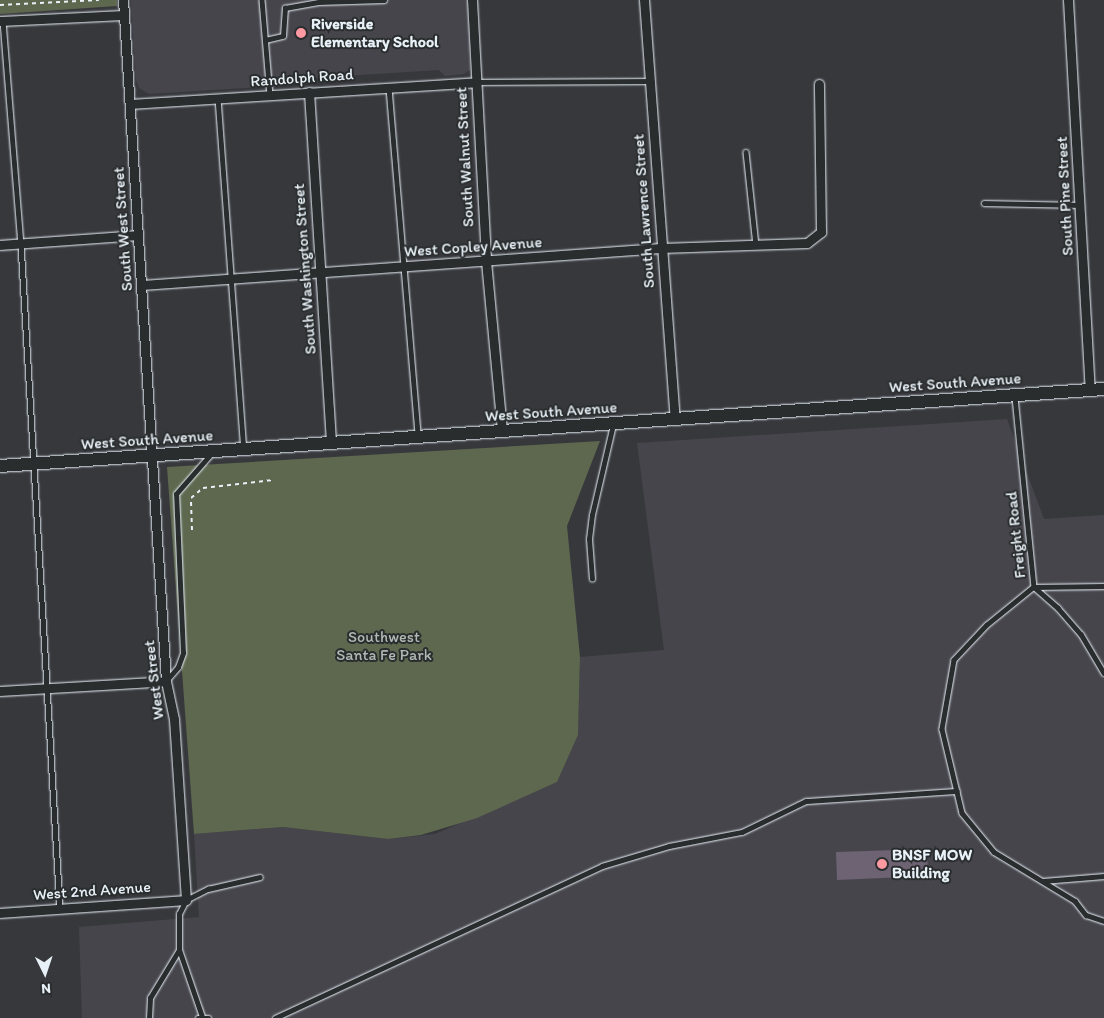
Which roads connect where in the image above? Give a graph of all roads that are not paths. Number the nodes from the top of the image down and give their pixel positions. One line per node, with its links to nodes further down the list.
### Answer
1 (123, 0): 7 (street, South West Street)
2 (262, 0): 9 (lane)
3 (384, 0): 9 (lane)
4 (472, 0): 11 (street, South Walnut Street)
5 (644, 0): 10 (street, South Lawrence Street)
6 (1068, 0): 20 (street, South Pine Street)
7 (124, 15): 8 (street); 17 (street, South West Street)
8 (1, 21): 22 (lane)
9 (265, 40): 15 (lane)
10 (651, 81): 11 (lane); 25 (street, South Lawrence Street)
11 (476, 82): 13 (street, Randolph Road); 26 (street, South Walnut Street)
12 (819, 84): 24 (street, West Copley Avenue)
13 (389, 88): 14 (street, Randolph Road); 27 (lane)
14 (309, 92): 15 (street, Randolph Road); 28 (street, South Washington Street)
15 (270, 95): 16 (street, Randolph Road)
16 (218, 98): 17 (street, Randolph Road); 29 (lane)
17 (130, 104): 21 (street, South West Street)
18 (746, 152): 24 (lane)
19 (984, 203): 20 (lane)
20 (1081, 205): 31 (street, South Pine Street)
21 (138, 235): 22 (street); 30 (street, South West Street)
22 (21, 244): 23 (street); 42 (lane)
23 (0, 245)
24 (756, 245): 25 (street, West Copley Avenue)
25 (661, 248): 26 (street, West Copley Avenue); 34 (street, South Lawrence Street)
26 (486, 261): 27 (street, West Copley Avenue); 36 (street, South Walnut Street)
27 (402, 267): 28 (street, West Copley Avenue); 37 (lane)
28 (320, 273): 29 (street, West Copley Avenue); 38 (street, South Washington Street)
29 (233, 280): 30 (street, West Copley Avenue); 39 (lane)
30 (142, 285): 41 (street, South West Street)
31 (1090, 390): 32 (main road, West South Avenue); 33 (main road, West South Avenue)
32 (1104, 390)
33 (1015, 395): 34 (main road, West South Avenue); 46 (lane, Freight Road)
34 (675, 419): 35 (main road, West South Avenue)
35 (614, 424): 36 (main road, West South Avenue); 44 (lane)
36 (502, 431): 37 (main road, West South Avenue)
37 (418, 438): 38 (main road, West South Avenue)
38 (331, 443): 39 (main road, West South Avenue)
39 (244, 450): 40 (main road, West South Avenue)
40 (213, 452): 41 (main road, West South Avenue); 48 (lane)
41 (152, 456): 42 (main road, West South Avenue); 48 (street, West Street)
42 (35, 463): 43 (main road, West South Avenue); 49 (lane)
43 (0, 466)
44 (592, 579)
45 (1104, 586): 46 (lane)
46 (1034, 588): 47 (lane); 51 (lane, Freight Road)
47 (1104, 673)
48 (166, 681): 49 (street); 55 (street, West Street)
49 (49, 688): 50 (street); 56 (lane)
50 (0, 691)
51 (957, 790): 54 (lane, Freight Road); 63 (lane)
52 (1104, 876): 54 (lane)
53 (260, 877): 55 (lane)
54 (1042, 881): 58 (lane, Freight Road)
55 (186, 900): 56 (street, West 2nd Avenue); 59 (lane, West Street)
56 (60, 909): 57 (street, West 2nd Avenue)
57 (0, 913)
58 (1104, 921)
59 (179, 950): 60 (lane); 61 (lane, West Street)
60 (149, 1018)
61 (200, 1018): 62 (lane)
62 (209, 1018)
63 (275, 1018)

